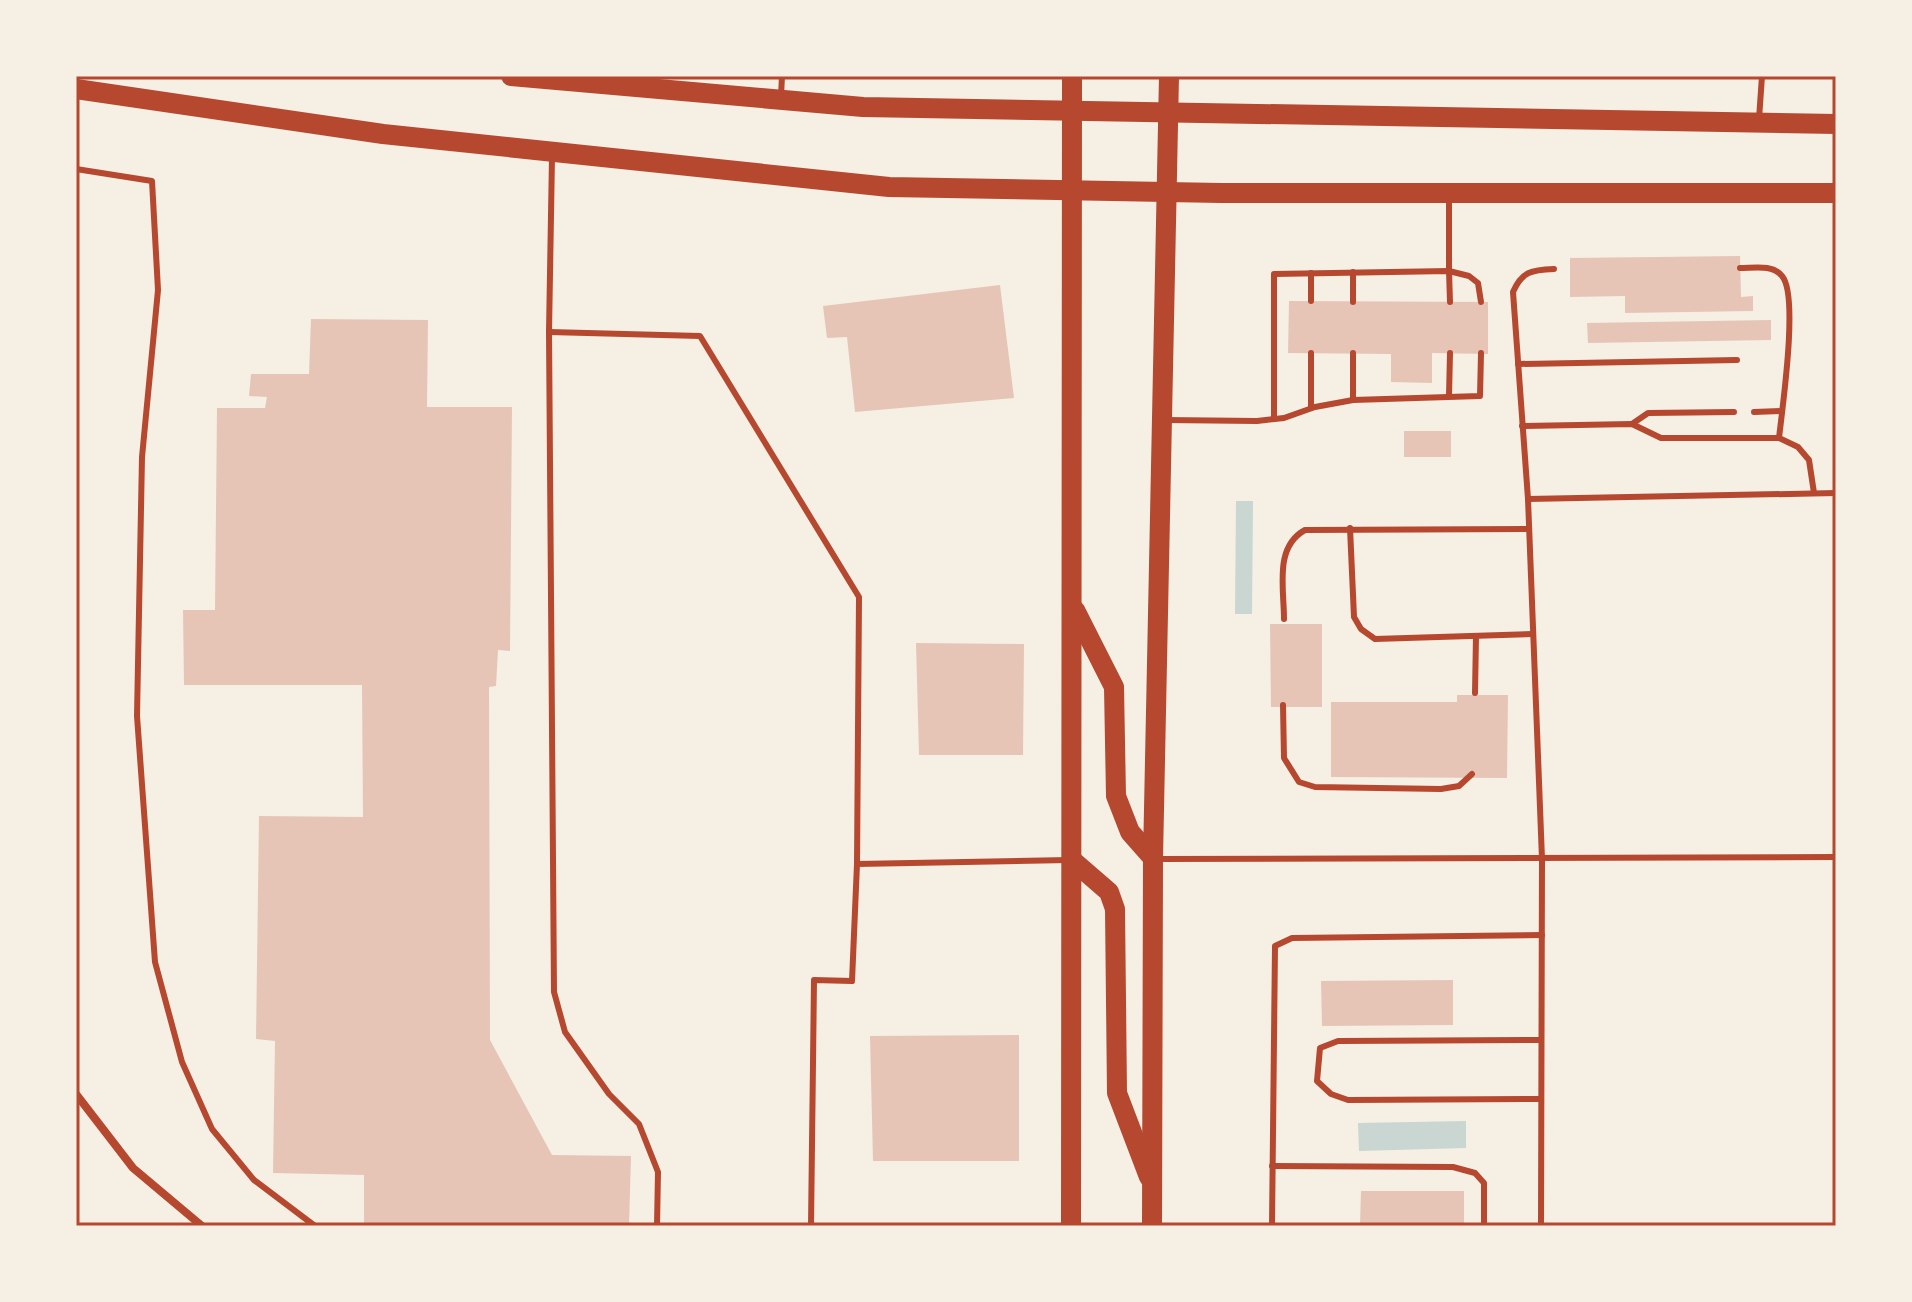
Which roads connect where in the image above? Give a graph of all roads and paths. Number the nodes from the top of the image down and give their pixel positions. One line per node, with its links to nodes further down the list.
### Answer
1 (511, 76): 7 (main road)
2 (782, 76): 7 (lane)
3 (1072, 76): 8 (main road)
4 (1169, 76): 9 (main road)
5 (1762, 76): 10 (lane)
6 (76, 89): 12 (main road)
7 (781, 100): 8 (main road)
8 (1072, 111): 9 (main road); 14 (main road)
9 (1169, 113): 10 (main road); 15 (main road)
10 (1759, 123): 11 (main road)
11 (1836, 124)
12 (553, 153): 14 (main road); 27 (lane)
13 (76, 169): 69 (lane)
14 (1074, 191): 15 (main road); 50 (main road)
15 (1166, 192): 16 (main road); 41 (main road)
16 (1449, 193): 17 (main road); 20 (lane)
17 (1836, 193)
18 (1740, 268): 37 (lane)
19 (1554, 269): 33 (lane)
20 (1449, 271): 21 (lane); 25 (lane); 26 (lane)
21 (1353, 272): 22 (lane); 24 (lane)
22 (1311, 273): 23 (lane); 40 (lane)
23 (1311, 301)
24 (1353, 302)
25 (1450, 302)
26 (1481, 302)
27 (549, 332): 61 (lane); 70 (lane)
28 (1311, 353): 36 (lane)
29 (1353, 353): 35 (lane)
30 (1450, 353): 34 (lane)
31 (1481, 353): 34 (lane)
32 (1737, 360): 33 (lane)
33 (1518, 364): 43 (lane)
34 (1449, 396): 35 (lane)
35 (1353, 400): 36 (lane)
36 (1311, 408): 40 (lane)
37 (1782, 411): 39 (lane); 44 (lane)
38 (1734, 412): 42 (lane)
39 (1754, 412)
40 (1274, 419): 41 (lane)
41 (1162, 420): 58 (main road)
42 (1632, 424): 43 (lane); 44 (lane)
43 (1522, 426): 47 (lane)
44 (1779, 438): 45 (lane)
45 (1814, 493): 46 (lane); 47 (lane)
46 (1836, 493)
47 (1528, 499): 49 (lane)
48 (1350, 528): 49 (lane); 51 (lane); 53 (lane)
49 (1529, 529): 52 (lane)
50 (1073, 606): 58 (main road); 60 (main road)
51 (1284, 619)
52 (1533, 634): 53 (lane); 59 (lane)
53 (1476, 636): 54 (lane)
54 (1475, 693)
55 (1283, 705): 56 (lane)
56 (1472, 774)
57 (1836, 857): 59 (lane)
58 (1153, 858): 59 (lane); 67 (main road)
59 (1542, 859): 62 (lane)
60 (1072, 860): 61 (lane); 67 (main road); 72 (main road)
61 (857, 864): 71 (lane)
62 (1542, 935): 63 (lane); 66 (lane)
63 (1541, 1040): 65 (lane); 65 (lane)
64 (76, 1094): 68 (street)
65 (1541, 1099): 76 (lane)
66 (1272, 1166): 74 (lane); 75 (lane)
67 (1153, 1188): 73 (main road)
68 (202, 1226)
69 (315, 1226)
70 (657, 1226)
71 (811, 1226)
72 (1071, 1226)
73 (1152, 1226)
74 (1272, 1226)
75 (1484, 1226)
76 (1541, 1226)

